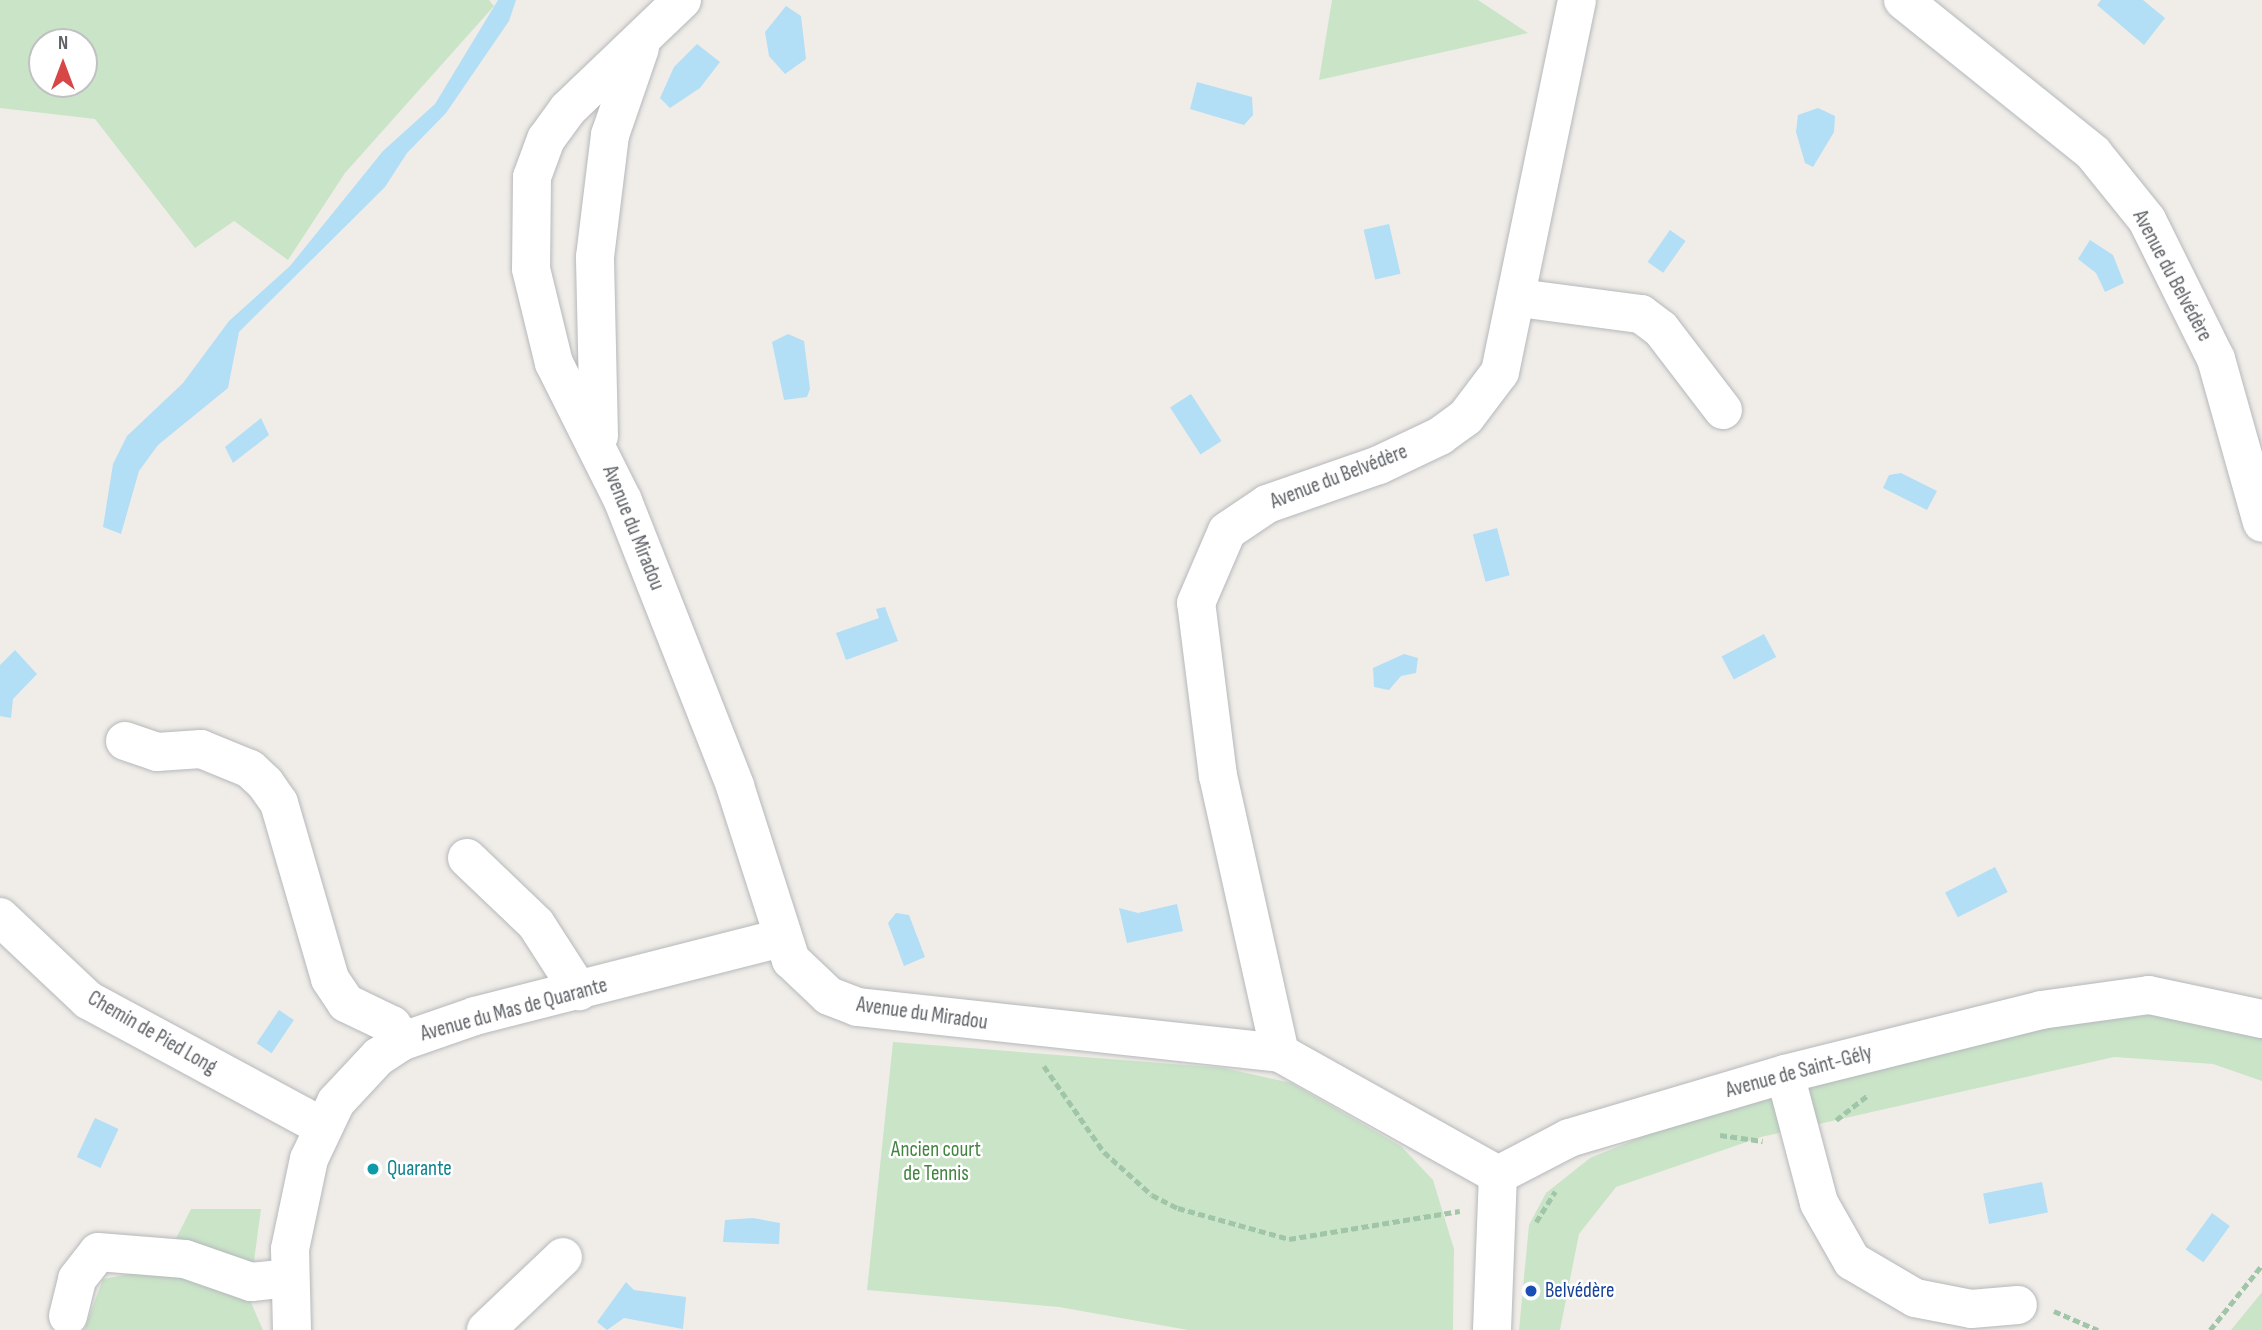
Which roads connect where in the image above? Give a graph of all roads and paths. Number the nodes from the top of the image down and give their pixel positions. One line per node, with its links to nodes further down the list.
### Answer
1 (682, 0): 4 (street, Avenue du Miradou)
2 (1577, 0): 5 (street, Avenue du Belvédère)
3 (1903, 0): 8 (street, Avenue du Belvédère)
4 (647, 33): 7 (street, Avenue du Miradou); 7 (street, Avenue du Miradou)
5 (1518, 298): 6 (street); 17 (street, Avenue du Belvédère)
6 (1723, 410)
7 (601, 449): 12 (street, Avenue du Miradou)
8 (2262, 523)
9 (125, 741): 16 (street)
10 (467, 858): 13 (street)
11 (0, 916): 20 (street, Chemin de Pied Long)
12 (780, 938): 13 (street, Avenue du Mas de Quarante); 15 (street, Avenue du Miradou)
13 (579, 991): 16 (street, Avenue du Mas de Quarante)
14 (2262, 1019): 18 (street, Avenue de Saint-Gély)
15 (1036, 1029): 17 (street, Avenue du Miradou); 24 (path)
16 (403, 1041): 20 (street, Avenue du Mas de Quarante)
17 (1280, 1053): 24 (street, Avenue du Miradou)
18 (1785, 1074): 22 (street); 24 (street, Avenue de Saint-Gély)
19 (1876, 1088): 22 (path)
20 (321, 1126): 28 (street, Avenue du Mas de Quarante)
21 (1706, 1133): 22 (path)
22 (1802, 1141): 29 (street)
23 (1560, 1186): 25 (path)
24 (1497, 1191): 33 (street)
25 (1533, 1230)
26 (563, 1257): 32 (street)
27 (2262, 1265): 35 (path)
28 (289, 1278): 30 (street); 31 (street, Avenue du Mas de Quarante)
29 (2018, 1305): 34 (path)
30 (68, 1316)
31 (292, 1330)
32 (486, 1330)
33 (1492, 1330)
34 (2098, 1330)
35 (2210, 1330)

